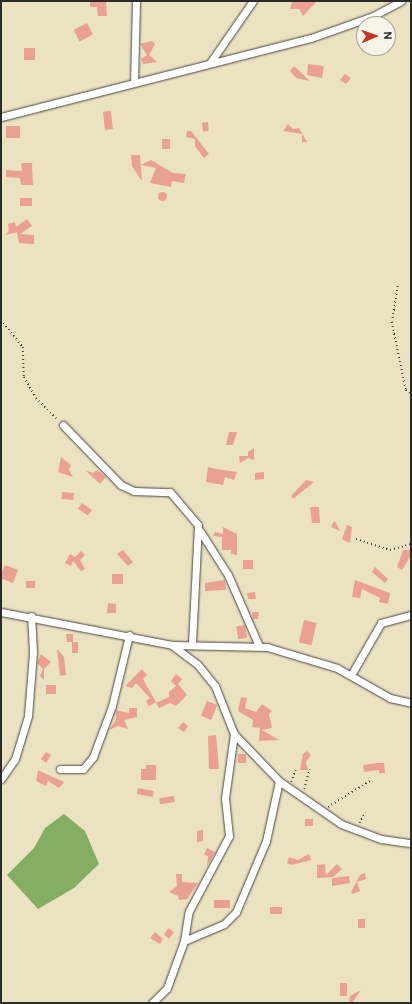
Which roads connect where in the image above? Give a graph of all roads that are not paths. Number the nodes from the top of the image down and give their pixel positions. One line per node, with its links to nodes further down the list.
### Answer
1 (136, 1): 5 (street)
2 (253, 1): 4 (street)
3 (401, 1): 4 (street)
4 (210, 63): 5 (street)
5 (134, 83): 6 (street)
6 (1, 117)
7 (63, 425): 8 (street)
8 (199, 531): 13 (street); 15 (street)
9 (1, 612): 11 (street)
10 (411, 615): 16 (street)
11 (31, 616): 12 (street); 20 (street)
12 (129, 635): 14 (street); 19 (street)
13 (192, 644): 14 (street); 15 (street)
14 (172, 645): 18 (street)
15 (259, 646): 16 (street)
16 (351, 674): 17 (street)
17 (411, 703)
18 (234, 734): 21 (street); 23 (street)
19 (60, 769)
20 (1, 779)
21 (279, 780): 22 (street); 23 (street)
22 (411, 843)
23 (184, 941): 24 (street)
24 (152, 1003)

